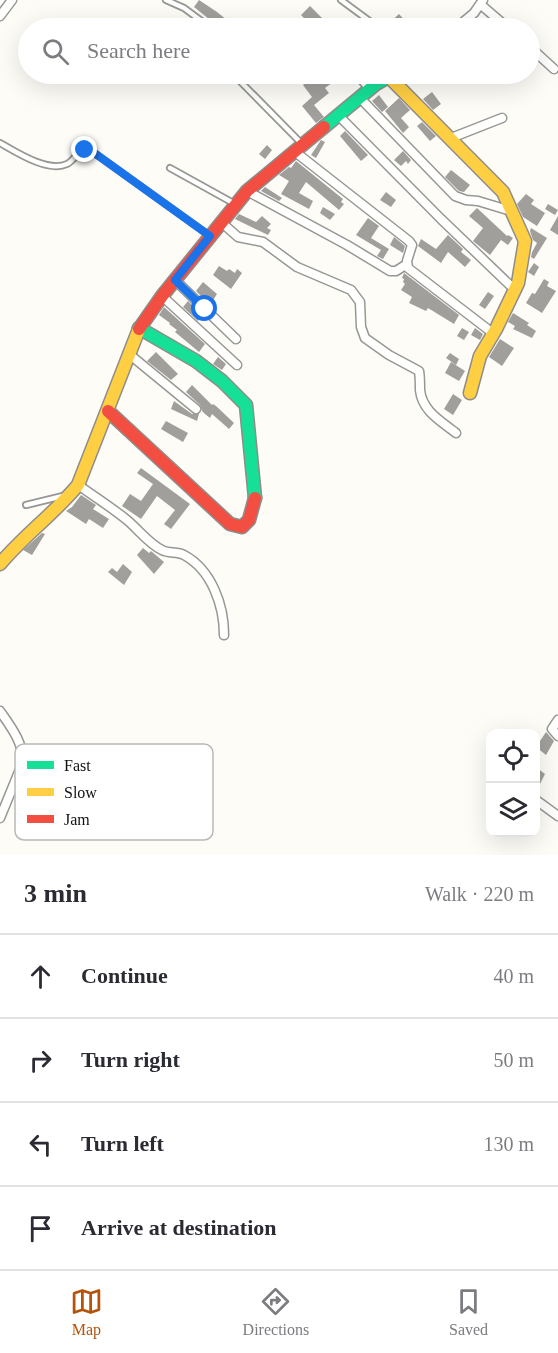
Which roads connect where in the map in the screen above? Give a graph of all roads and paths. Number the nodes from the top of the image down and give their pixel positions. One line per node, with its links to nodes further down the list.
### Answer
1 (12, 0): 5 (street)
2 (166, 0): 6 (lane)
3 (341, 0): 7 (lane)
4 (482, 2): 8 (street); 9 (street)
5 (0, 16)
6 (198, 18)
7 (365, 18)
8 (466, 18)
9 (498, 18)
10 (540, 56): 11 (street)
11 (554, 69)
12 (242, 84): 21 (lane)
13 (360, 84): 16 (lane)
14 (379, 84): 16 (street)
15 (400, 84): 19 (street)
16 (365, 94): 17 (street); 25 (street)
17 (339, 116): 21 (street); 30 (street)
18 (502, 118): 19 (street)
19 (451, 138): 25 (street)
20 (0, 143): 27 (lane)
21 (298, 148): 23 (street); 28 (street)
22 (170, 168): 24 (lane)
23 (247, 191): 24 (street); 28 (street)
24 (235, 204): 26 (street)
25 (510, 212): 30 (street)
26 (221, 222): 27 (street); 40 (street)
27 (210, 236): 29 (street)
28 (407, 264): 33 (street)
29 (175, 280): 31 (street); 34 (street)
30 (515, 290): 33 (street)
31 (162, 296): 32 (street); 36 (street)
32 (139, 328): 35 (street); 39 (street)
33 (494, 334): 37 (street)
34 (236, 339)
35 (129, 354): 38 (street); 39 (street)
36 (237, 365)
37 (470, 393)
38 (196, 409)
39 (108, 411): 41 (street)
40 (456, 433)
41 (74, 490): 42 (lane); 43 (street); 44 (street)
42 (26, 505)
43 (0, 564)
44 (224, 635)
45 (0, 711): 48 (street)
46 (558, 720): 47 (street)
47 (558, 736)
48 (20, 744)
49 (15, 781): 52 (street)
50 (540, 802): 51 (street)
51 (557, 813)
52 (0, 818)

